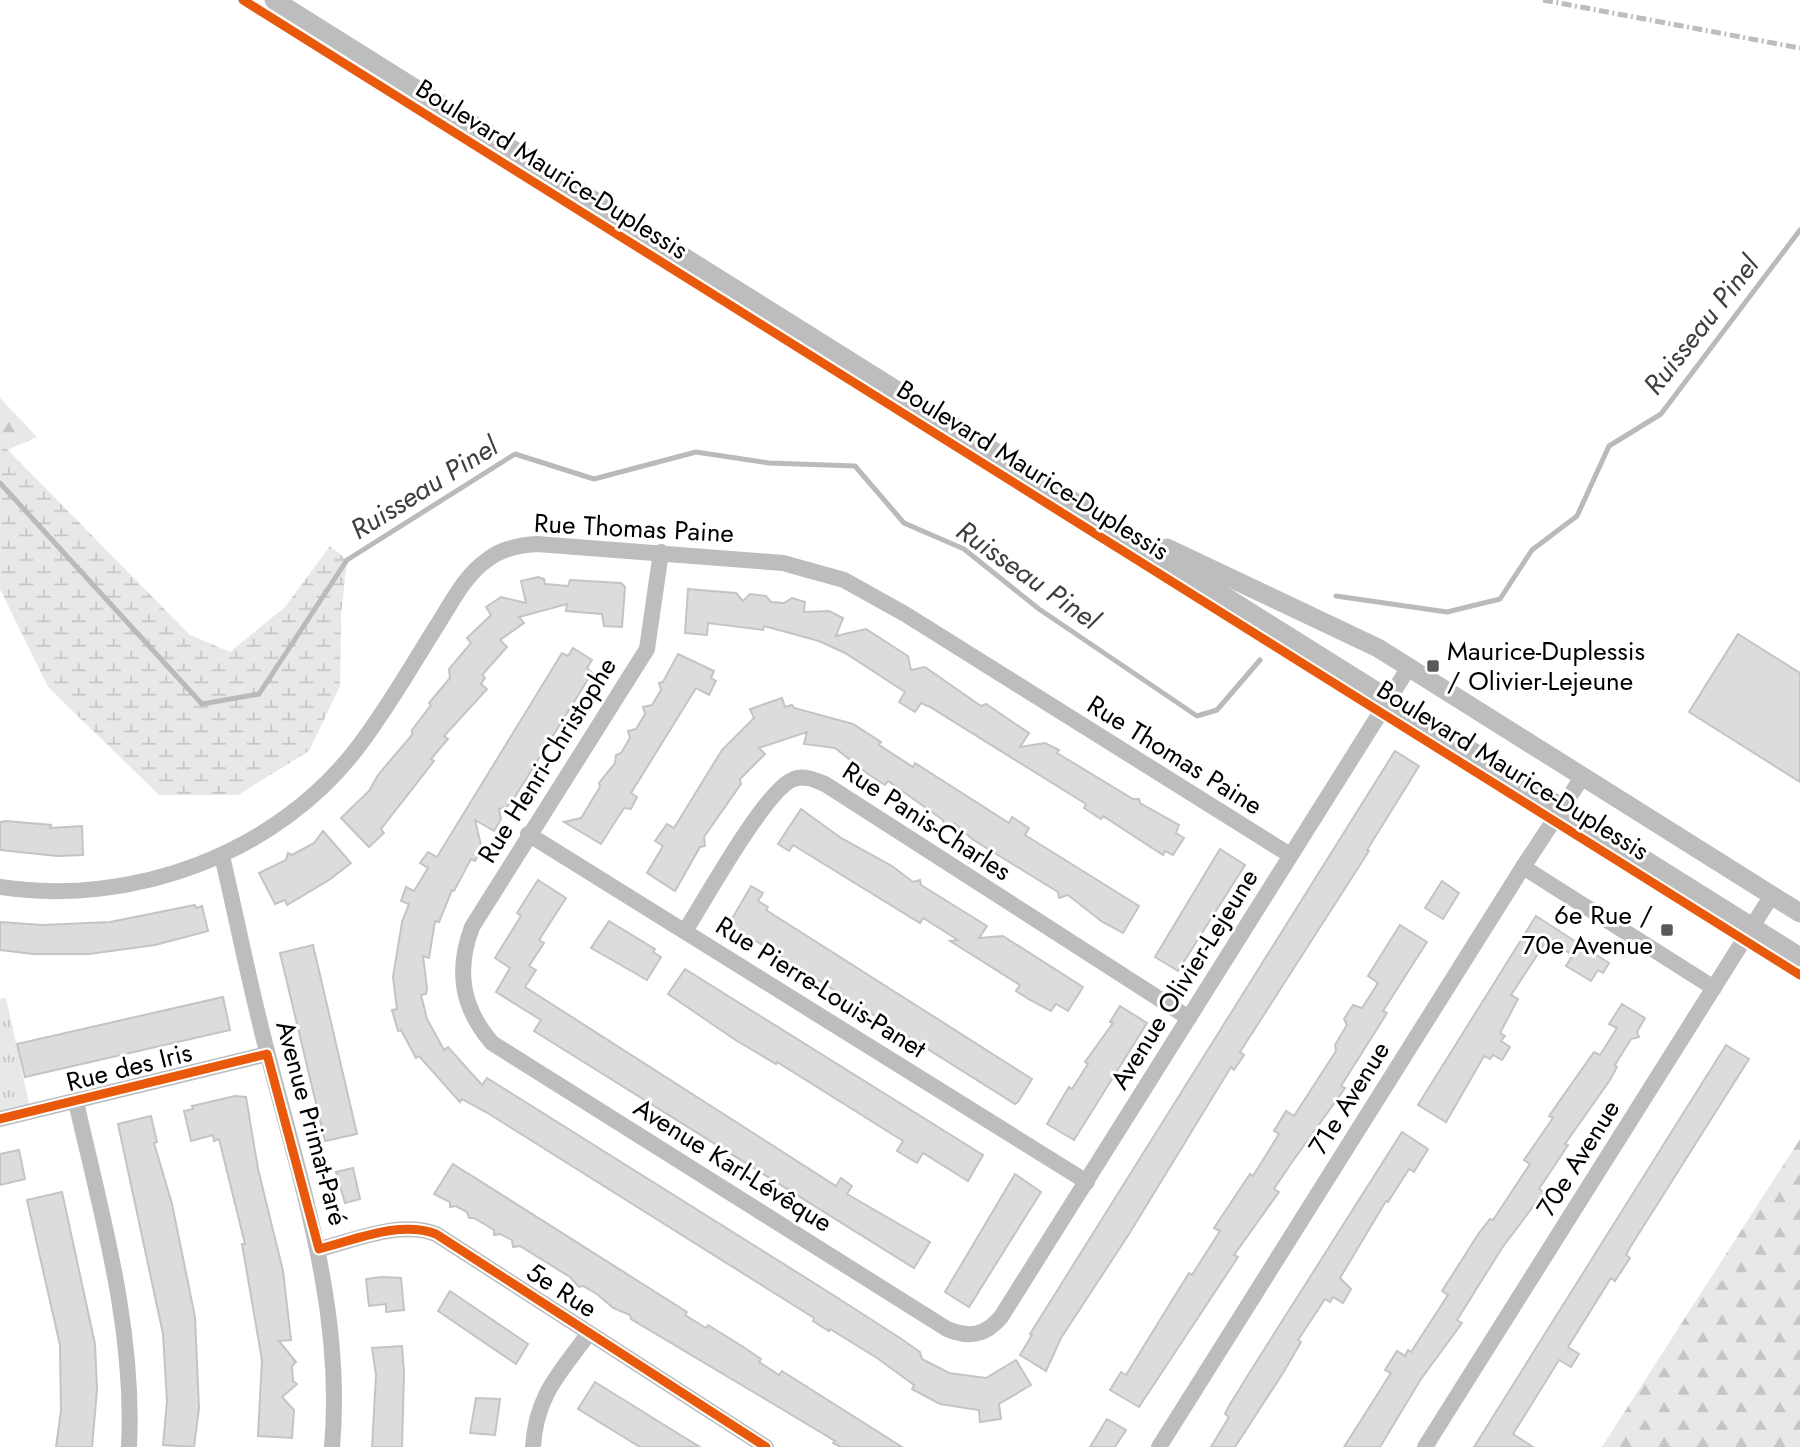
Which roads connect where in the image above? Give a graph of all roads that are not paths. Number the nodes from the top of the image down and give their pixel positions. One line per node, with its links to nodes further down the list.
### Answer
1 (274, 0): 2 (street, Boulevard Maurice-Duplessis)
2 (1084, 508): 4 (street, Boulevard Maurice-Duplessis); 5 (street, Boulevard Maurice-Duplessis)
3 (661, 552): 8 (street, Rue Henri-Christophe); 9 (street, Rue Thomas Paine); 10 (street, Rue Thomas Paine)
4 (1409, 667): 5 (street, Avenue Olivier-Lejeune); 6 (street, Boulevard Maurice-Duplessis)
5 (1388, 701): 7 (street, Boulevard Maurice-Duplessis); 9 (street, Avenue Olivier-Lejeune)
6 (1583, 776): 7 (street, 71e Avenue); 13 (street, Boulevard Maurice-Duplessis)
7 (1562, 808): 11 (street, 71e Avenue); 15 (street, Boulevard Maurice-Duplessis)
8 (528, 834): 16 (street, Rue Pierre-Louis-Panet); 19 (street, Rue Henri-Christophe)
9 (1290, 855): 20 (street, Avenue Olivier-Lejeune)
10 (222, 856): 12 (street, Rue Thomas Paine); 21 (street, Avenue Primat-Paré)
11 (1523, 867): 18 (street); 32 (street, 71e Avenue)
12 (0, 887)
13 (1772, 895): 14 (street, Boulevard Maurice-Duplessis); 15 (street, 70e Avenue)
14 (1800, 913)
15 (1752, 926): 17 (street, Boulevard Maurice-Duplessis); 18 (street, 70e Avenue)
16 (685, 931): 20 (street, Rue Panis-Charles); 24 (street, Rue Pierre-Louis-Panet)
17 (1800, 957)
18 (1714, 988): 33 (street, 70e Avenue)
19 (463, 990): 26 (street, Avenue Karl-Lévêque)
20 (1189, 1018): 24 (street, Avenue Olivier-Lejeune)
21 (267, 1054): 22 (street, Rue des Iris); 25 (street, Avenue Primat-Paré)
22 (76, 1102): 23 (street, Rue des Iris); 28 (street)
23 (0, 1119)
24 (1087, 1182): 26 (street, Avenue Olivier-Lejeune)
25 (319, 1249): 27 (street, 5e Rue); 29 (street, Avenue Primat-Paré)
26 (1001, 1317)
27 (589, 1333): 30 (street); 31 (street, 5e Rue)
28 (129, 1447)
29 (332, 1447)
30 (533, 1447)
31 (766, 1447)
32 (1158, 1447)
33 (1425, 1447)

